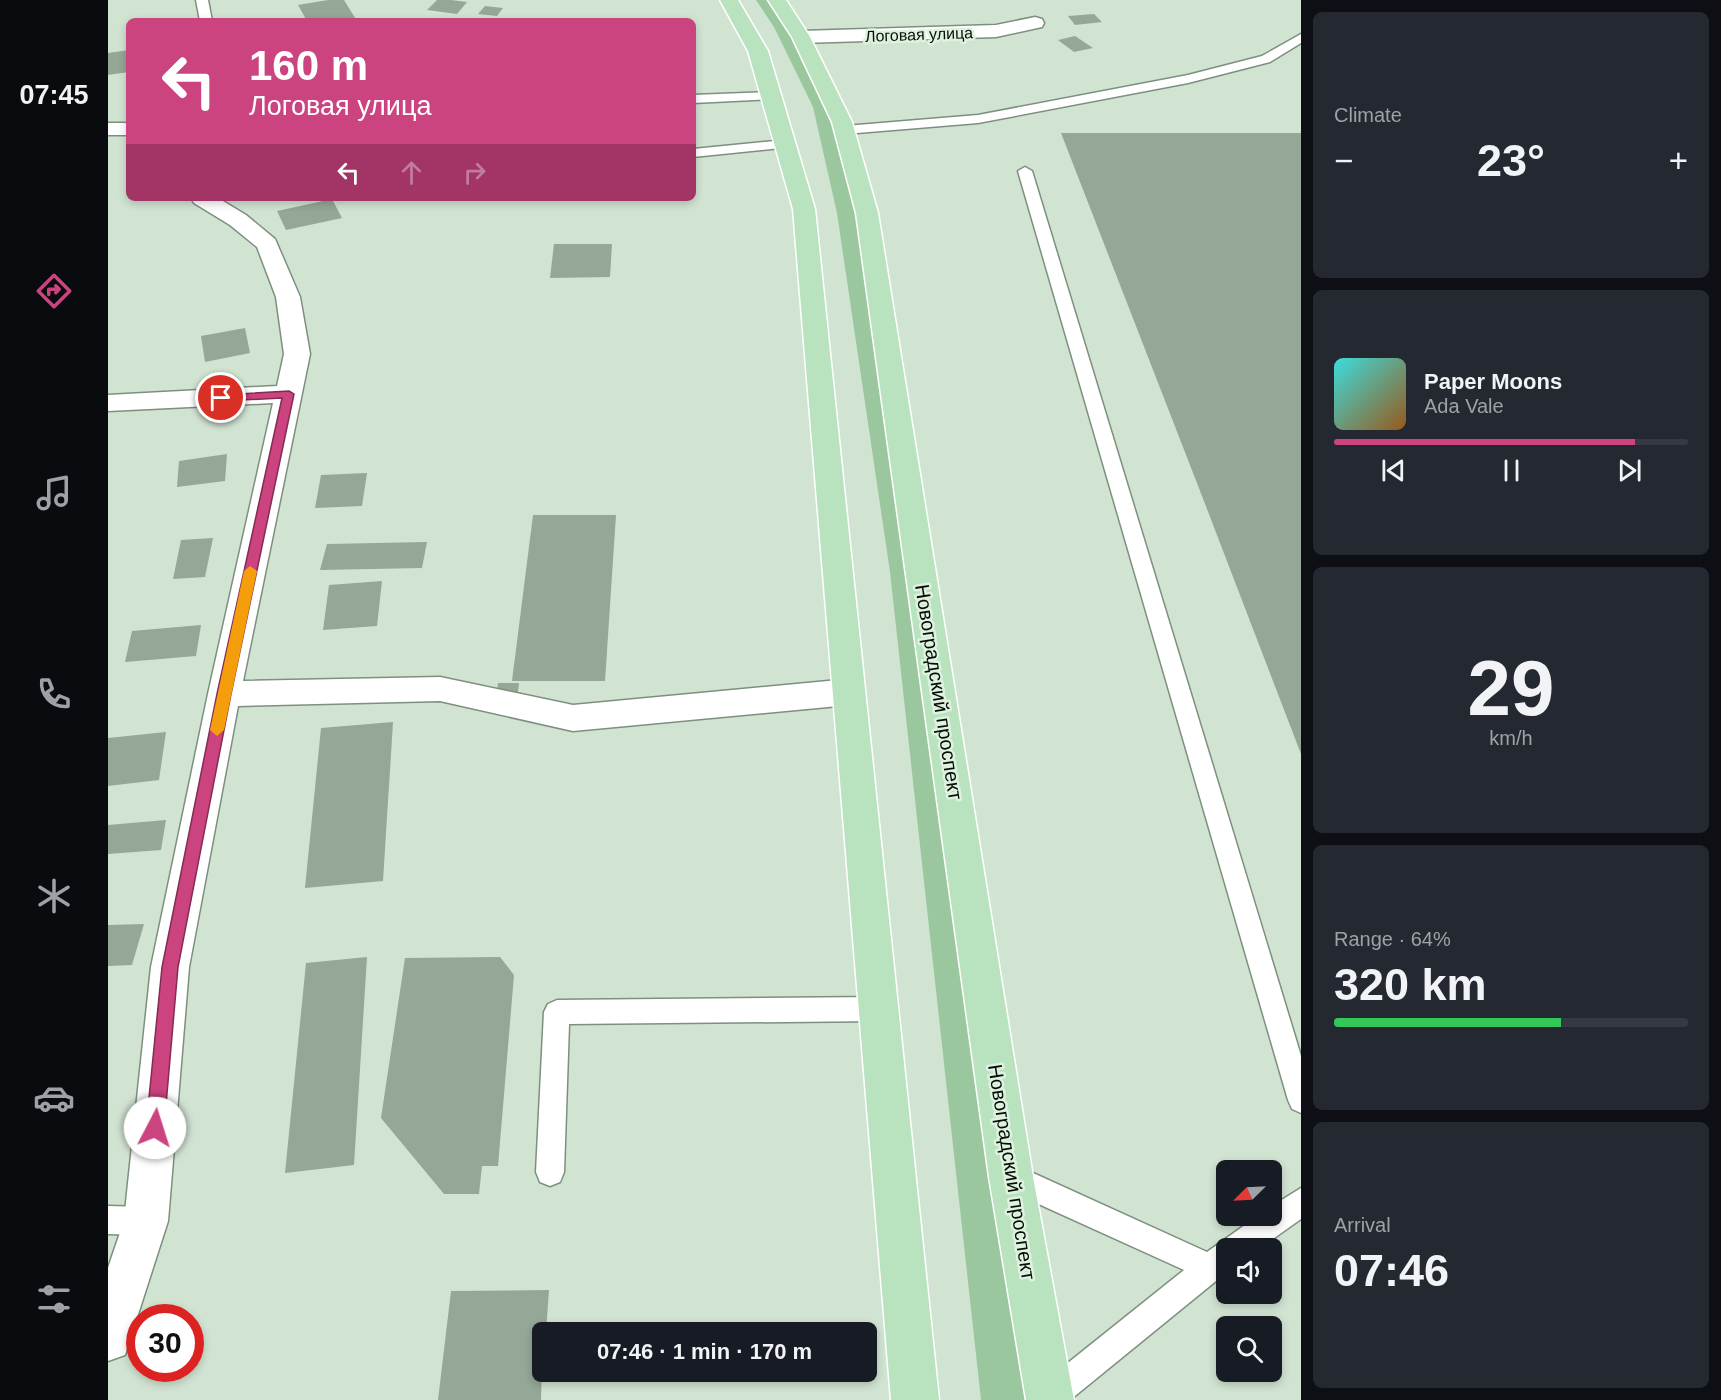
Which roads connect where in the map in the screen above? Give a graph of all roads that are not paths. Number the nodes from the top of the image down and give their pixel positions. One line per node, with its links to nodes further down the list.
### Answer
1 (202, 0): 4 (lane)
2 (729, 0): 8 (main road)
3 (777, 0): 6 (main road, Новоградский проспект)
4 (205, 18)
5 (1035, 23): 6 (street, Логовая улица)
6 (801, 37): 12 (main road, Новоградский проспект)
7 (1301, 38): 12 (lane)
8 (771, 96): 9 (lane); 13 (main road)
9 (696, 99)
10 (108, 129): 11 (street)
11 (126, 129)
12 (845, 130): 25 (main road, Новоградский проспект)
13 (785, 144): 14 (lane); 19 (main road)
14 (696, 153)
15 (1024, 171): 22 (lane)
16 (207, 201): 17 (street)
17 (289, 394): 18 (street); 20 (street)
18 (108, 403)
19 (849, 692): 20 (street); 21 (main road)
20 (224, 694): 28 (street)
21 (879, 1009): 24 (lane); 34 (main road)
22 (1296, 1066): 23 (lane)
23 (1301, 1100)
24 (550, 1172)
25 (1011, 1177): 30 (lane); 33 (main road, Новоградский проспект)
26 (1301, 1202): 29 (lane)
27 (108, 1220): 28 (lane)
28 (146, 1221): 32 (street)
29 (1250, 1238)
30 (1216, 1260)
31 (1216, 1263): 33 (lane)
32 (108, 1338)
33 (1049, 1399)
34 (915, 1400)

